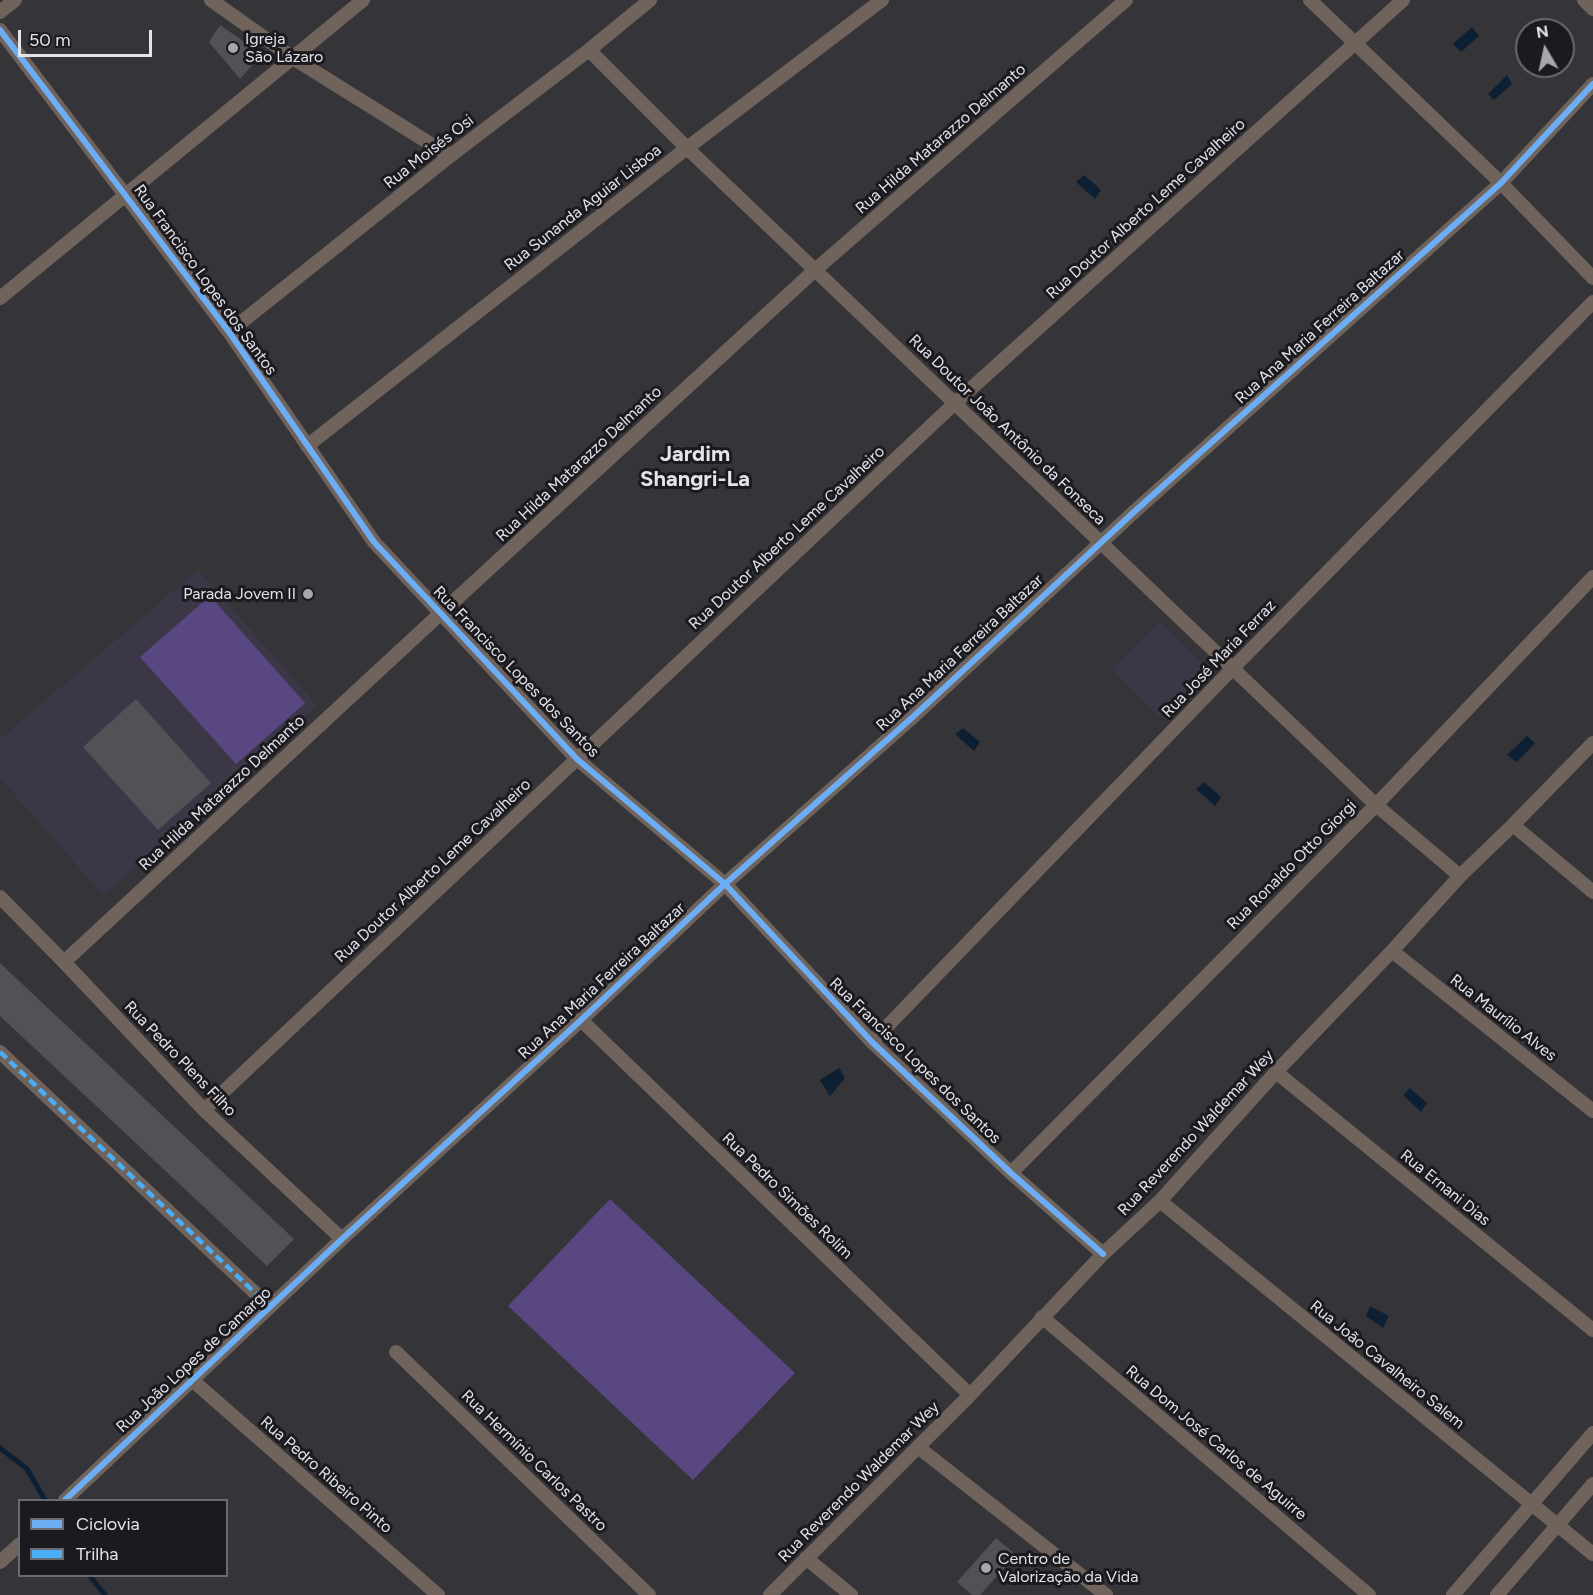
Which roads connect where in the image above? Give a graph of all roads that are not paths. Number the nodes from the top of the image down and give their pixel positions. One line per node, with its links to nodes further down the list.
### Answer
1 (15, 0): 11 (street)
2 (211, 0): 15 (street)
3 (363, 0): 15 (street)
4 (650, 0): 14 (street, Rua Moisés Osi)
5 (882, 0): 17 (street, Rua Sunanda Aguiar Lisboa)
6 (1126, 0): 21 (street, Rua Hilda Matarazzo Delmanto)
7 (1310, 0): 13 (street)
8 (1402, 0): 13 (street, Rua Doutor Alberto Leme Cavalheiro)
9 (1584, 0): 10 (street)
10 (1593, 9)
11 (0, 12)
12 (0, 30): 20 (street, Rua Francisco Lopes dos Santos)
13 (1354, 44): 19 (street); 26 (street, Rua Doutor Alberto Leme Cavalheiro)
14 (589, 50): 17 (street, Rua Doutor João Antônio da Fonseca); 18 (street, Rua Moisés Osi)
15 (293, 58): 18 (street); 20 (street)
16 (1593, 84): 19 (street, Rua Ana Maria Ferreira Baltazar)
17 (687, 148): 21 (street, Rua Doutor João Antônio da Fonseca); 27 (street, Rua Sunanda Aguiar Lisboa)
18 (450, 156): 25 (street, Rua Moisés Osi)
19 (1501, 183): 22 (street); 28 (street, Rua Ana Maria Ferreira Baltazar)
20 (126, 194): 23 (street); 25 (street, Rua Francisco Lopes dos Santos)
21 (815, 270): 26 (street, Rua Doutor João Antônio da Fonseca); 30 (street, Rua Hilda Matarazzo Delmanto)
22 (1593, 278)
23 (0, 298)
24 (1593, 302): 31 (street, Rua José Maria Ferraz)
25 (229, 332): 27 (street, Rua Francisco Lopes dos Santos)
26 (955, 403): 28 (street, Rua Doutor João Antônio da Fonseca); 33 (street, Rua Doutor Alberto Leme Cavalheiro)
27 (308, 446): 30 (street, Rua Francisco Lopes dos Santos)
28 (1101, 543): 31 (street, Rua Doutor João Antônio da Fonseca); 37 (street, Rua Ana Maria Ferreira Baltazar)
29 (1593, 578): 34 (street, Rua Ronaldo Otto Giorgi)
30 (441, 613): 33 (street, Rua Francisco Lopes dos Santos); 41 (street, Rua Hilda Matarazzo Delmanto)
31 (1233, 668): 34 (street, Rua Doutor João Antônio da Fonseca); 43 (street, Rua José Maria Ferraz)
32 (1593, 743): 35 (street, Rua Reverendo Waldemar Wey)
33 (577, 759): 37 (street, Rua Francisco Lopes dos Santos); 46 (street, Rua Doutor Alberto Leme Cavalheiro)
34 (1376, 805): 36 (street, Rua Doutor João Antônio da Fonseca); 48 (street, Rua Ronaldo Otto Giorgi)
35 (1513, 825): 36 (street, Rua Reverendo Waldemar Wey); 38 (street)
36 (1460, 876): 40 (street, Rua Reverendo Waldemar Wey)
37 (725, 884): 42 (street, Rua Ana Maria Ferreira Baltazar); 43 (street, Rua Francisco Lopes dos Santos)
38 (1593, 892)
39 (0, 897): 41 (street, Rua Pedro Plens Filho)
40 (1392, 951): 45 (street, Rua Reverendo Waldemar Wey); 47 (street, Rua Maurílio Alves)
41 (64, 962): 46 (street, Rua Pedro Plens Filho)
42 (581, 1020): 50 (street, Rua Ana Maria Ferreira Baltazar); 57 (street, Rua Pedro Simões Rolim)
43 (872, 1042): 48 (street, Rua Francisco Lopes dos Santos)
44 (0, 1052): 52 (street)
45 (1276, 1072): 49 (street, Rua Reverendo Waldemar Wey); 54 (street, Rua Ernani Dias)
46 (204, 1110): 50 (street, Rua Pedro Plens Filho)
47 (1593, 1111)
48 (1011, 1173): 51 (street, Rua Francisco Lopes dos Santos)
49 (1160, 1201): 51 (street, Rua Reverendo Waldemar Wey); 62 (street, Rua João Cavalheiro Salem)
50 (342, 1239): 52 (street, Rua João Lopes de Camargo)
51 (1102, 1254): 53 (street, Rua Reverendo Waldemar Wey)
52 (270, 1307): 56 (street, Rua João Lopes de Camargo)
53 (1042, 1317): 57 (street, Rua Reverendo Waldemar Wey); 73 (street, Rua Dom José Carlos de Aguirre)
54 (1593, 1330)
55 (396, 1352): 69 (street, Rua Hermínio Carlos Pastro)
56 (192, 1380): 61 (street, Rua João Lopes de Camargo); 68 (street, Rua Pedro Ribeiro Pinto)
57 (970, 1395): 59 (street, Rua Reverendo Waldemar Wey)
58 (1593, 1433): 62 (street)
59 (918, 1447): 66 (street, Rua Reverendo Waldemar Wey); 72 (street)
60 (1593, 1484): 63 (street)
61 (66, 1499)
62 (1531, 1504): 63 (street, Rua João Cavalheiro Salem); 74 (street)
63 (1557, 1525): 65 (street, Rua João Cavalheiro Salem); 75 (street)
64 (18, 1546): 67 (street)
65 (1593, 1554)
66 (806, 1558): 70 (street, Rua Reverendo Waldemar Wey); 71 (street)
67 (0, 1562)
68 (438, 1595)
69 (649, 1595)
70 (770, 1595)
71 (851, 1595)
72 (1106, 1595)
73 (1369, 1595)
74 (1453, 1595)
75 (1497, 1595)

